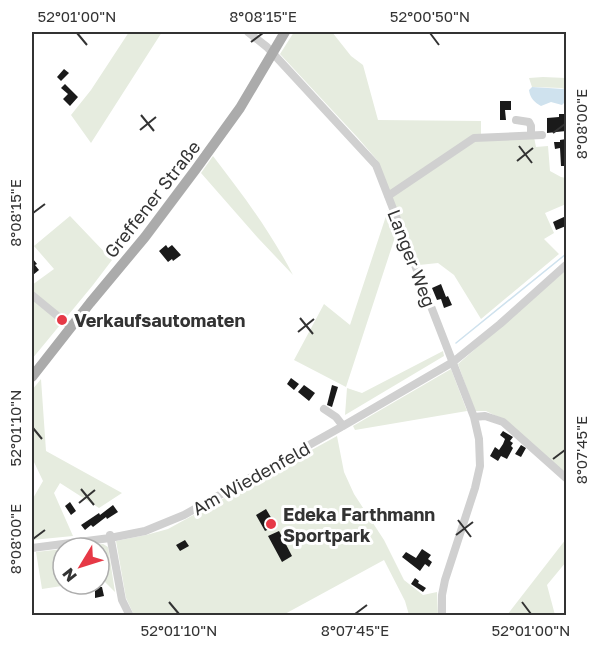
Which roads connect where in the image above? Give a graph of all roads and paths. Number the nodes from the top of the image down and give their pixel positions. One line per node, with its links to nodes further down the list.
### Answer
1 (248, 32): 3 (street, Langer Weg)
2 (285, 32): 3 (main road, Greffener Straße)
3 (273, 54): 7 (street, Langer Weg); 10 (main road, Greffener Straße)
4 (516, 120): 5 (street)
5 (531, 135): 6 (street); 7 (street)
6 (543, 135)
7 (388, 196): 11 (street, Langer Weg)
8 (567, 265): 11 (street, Am Wiedenfeld)
9 (32, 295): 10 (street)
10 (71, 327): 12 (main road, Greffener Straße)
11 (453, 362): 14 (street, Langer Weg); 15 (street, Am Wiedenfeld)
12 (32, 377)
13 (324, 409): 15 (street)
14 (474, 417): 16 (street); 22 (street, Langer Weg)
15 (343, 426): 17 (street, Am Wiedenfeld)
16 (567, 478)
17 (110, 536)
18 (111, 541): 21 (street)
19 (51, 545): 20 (street, Am Wiedenfeld)
20 (32, 548)
21 (130, 615)
22 (442, 615)

